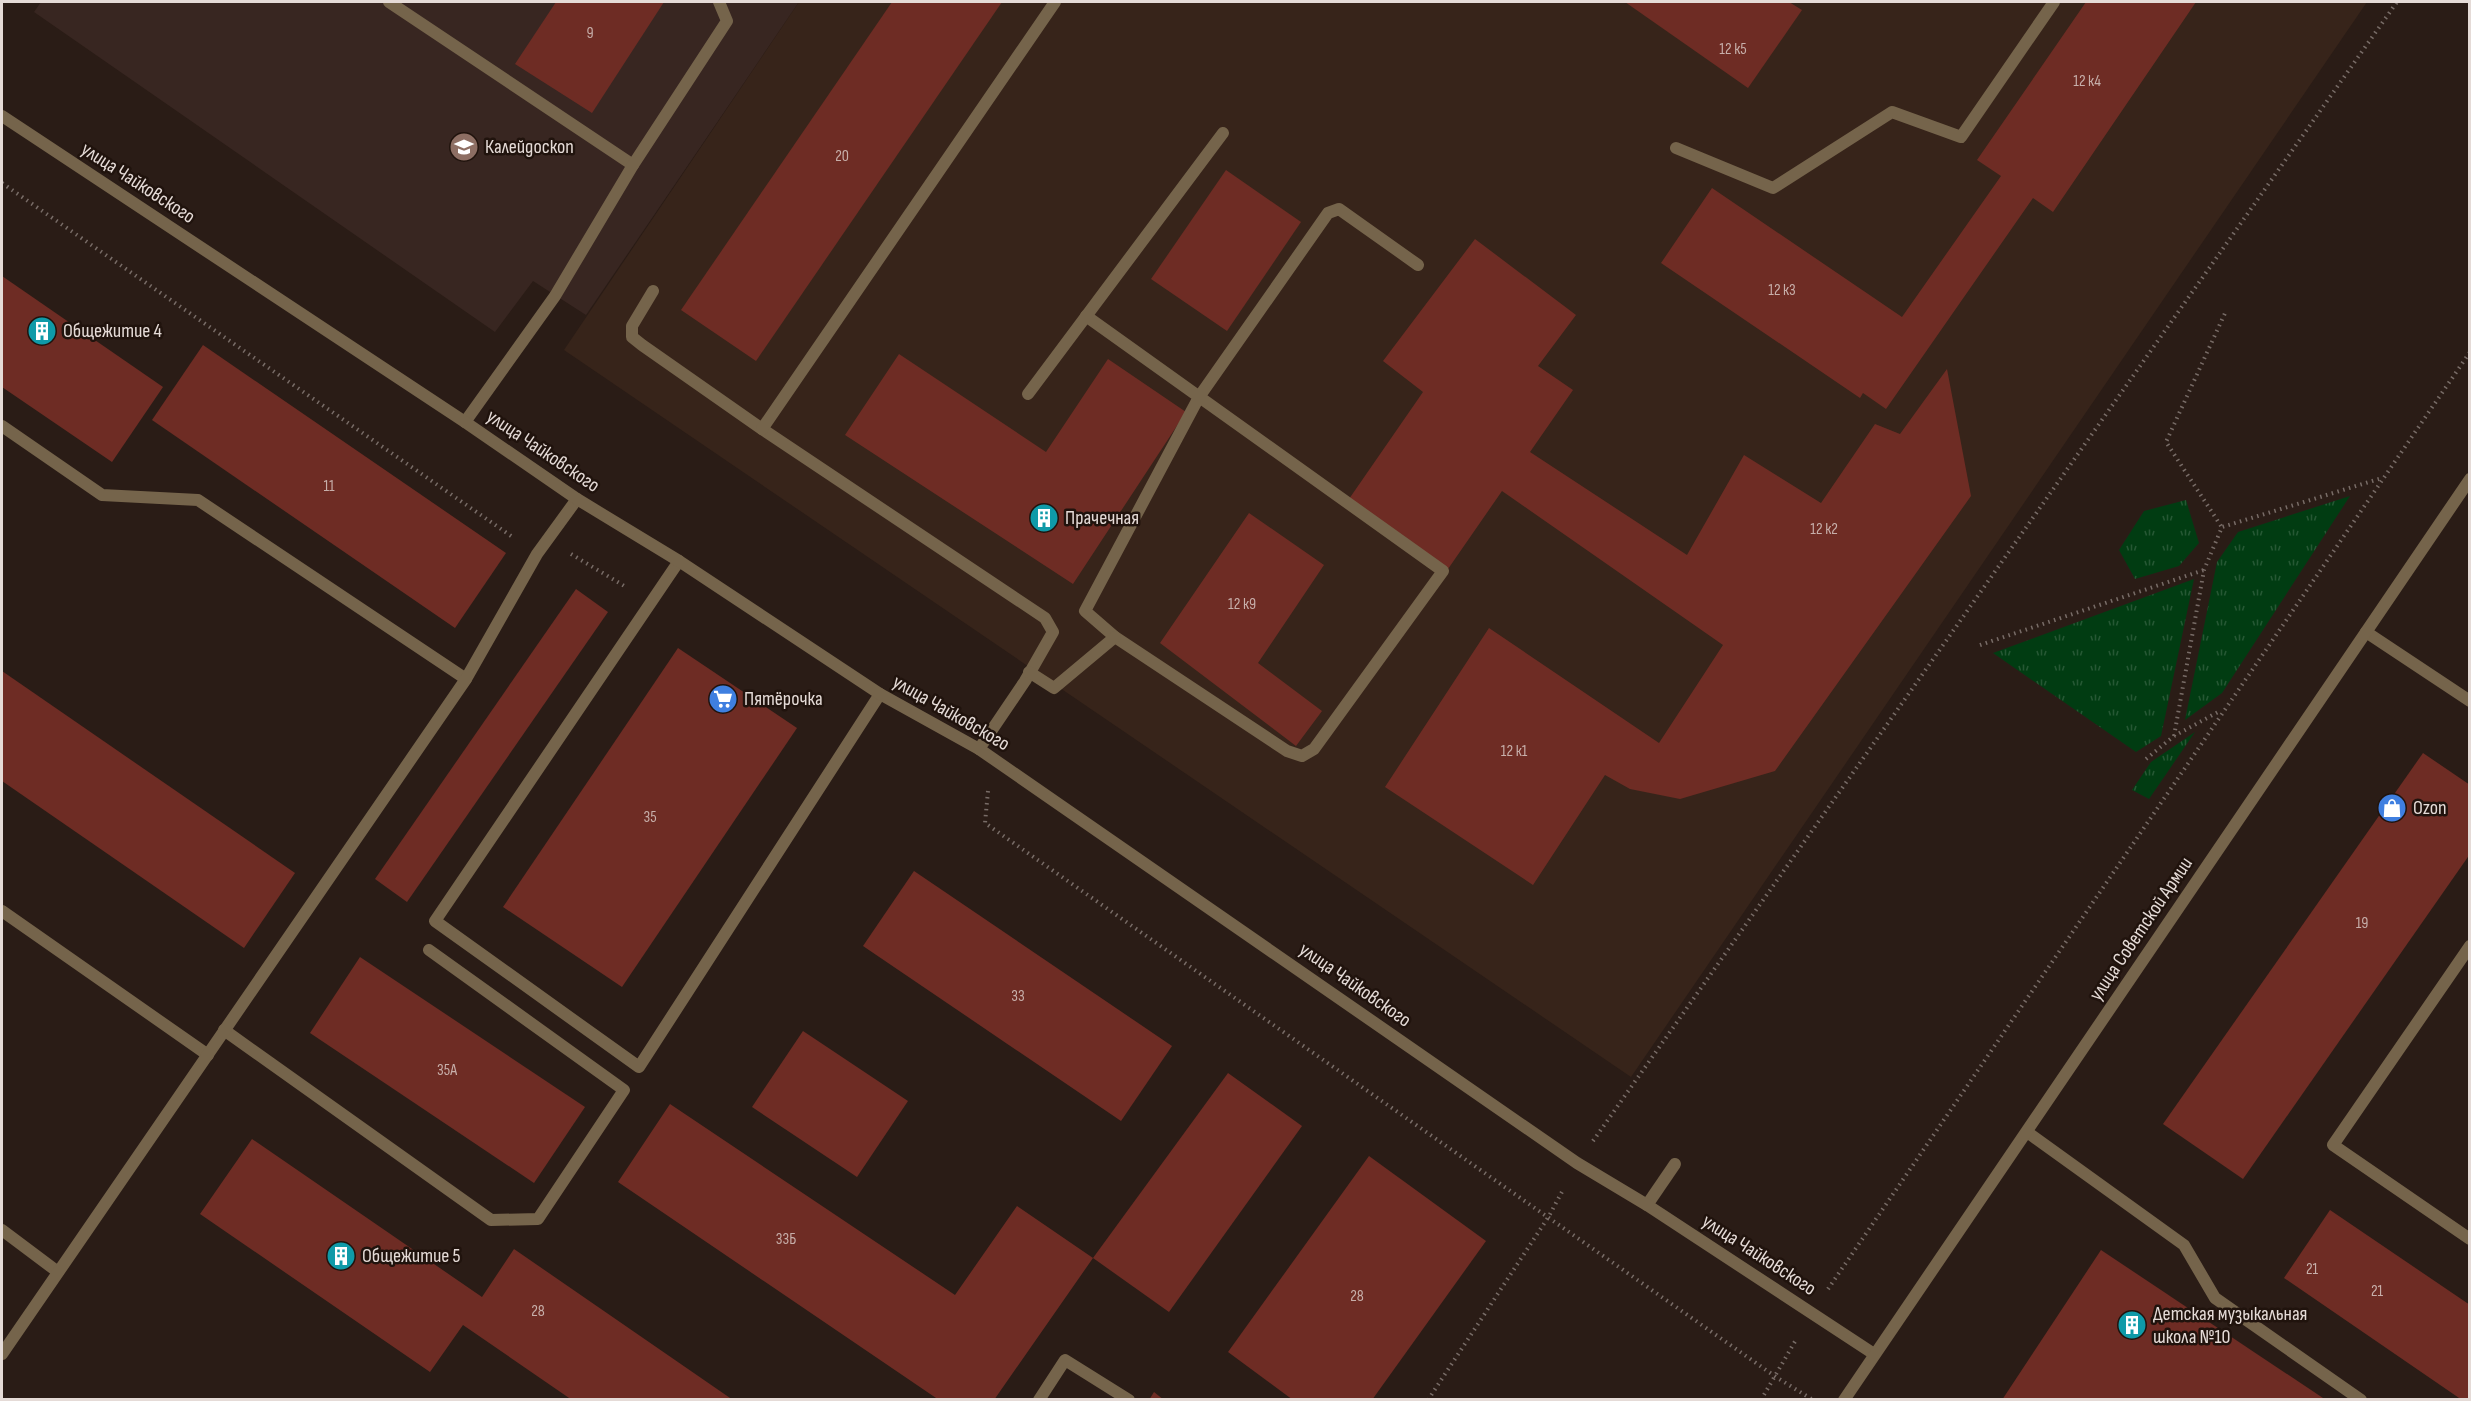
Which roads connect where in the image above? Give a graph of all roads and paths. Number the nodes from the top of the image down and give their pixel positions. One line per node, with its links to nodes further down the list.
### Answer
1 (389, 2): 9 (street)
2 (719, 2): 9 (street)
3 (1055, 2): 20 (street)
4 (2054, 2): 8 (street)
5 (2397, 2): 47 (path)
6 (2, 116): 18 (street, улица Чайковского)
7 (1223, 133): 14 (street)
8 (1676, 148)
9 (633, 165): 18 (street)
10 (2, 183): 25 (path)
11 (1418, 265): 17 (street)
12 (653, 291): 20 (street)
13 (2226, 311): 24 (path)
14 (1086, 316): 16 (street); 17 (street)
15 (2469, 352): 21 (path)
16 (1029, 394)
17 (1199, 397): 30 (street); 30 (street)
18 (465, 422): 23 (street, улица Чайковского)
19 (2, 426): 33 (street)
20 (762, 429): 32 (street)
21 (2381, 479): 24 (path); 36 (path)
22 (2469, 479): 29 (street, улица Советской Армии)
23 (577, 499): 25 (street); 26 (street, улица Чайковского)
24 (2222, 527): 27 (path)
25 (537, 554): 28 (path); 33 (street)
26 (679, 561): 28 (street); 34 (street, улица Чайковского)
27 (2204, 570): 31 (path); 37 (path)
28 (651, 602): 34 (street)
29 (2366, 632): 35 (street); 46 (street, улица Советской Армии)
30 (1115, 637): 32 (street)
31 (1980, 645)
32 (1029, 672): 38 (street)
33 (466, 679): 44 (street)
34 (880, 694): 38 (street, улица Чайковского)
35 (2469, 701)
36 (2224, 709): 37 (path); 54 (path)
37 (2174, 736): 39 (path)
38 (979, 749): 47 (street, улица Чайковского)
39 (2146, 759)
40 (978, 784): 50 (path)
41 (2, 911): 45 (street)
42 (2469, 946): 52 (street)
43 (429, 950): 44 (street)
44 (225, 1030): 45 (street)
45 (208, 1055): 53 (street)
46 (2027, 1132): 56 (street, улица Советской Армии); 64 (street)
47 (1577, 1163): 49 (street, улица Чайковского); 50 (path)
48 (1675, 1164): 49 (street)
49 (1647, 1205): 54 (street, улица Чайковского)
50 (1549, 1216): 57 (path); 60 (path)
51 (2, 1230): 53 (street)
52 (2469, 1239)
53 (58, 1272): 55 (street)
54 (1811, 1313): 56 (street, улица Чайковского); 57 (path)
55 (2, 1354)
56 (1874, 1354): 63 (street, улица Советской Армии)
57 (1776, 1377): 61 (path); 62 (path)
58 (1039, 1400): 59 (street)
59 (1129, 1400)
60 (1428, 1400)
61 (1761, 1400)
62 (1813, 1400)
63 (1844, 1400)
64 (2361, 1400)

